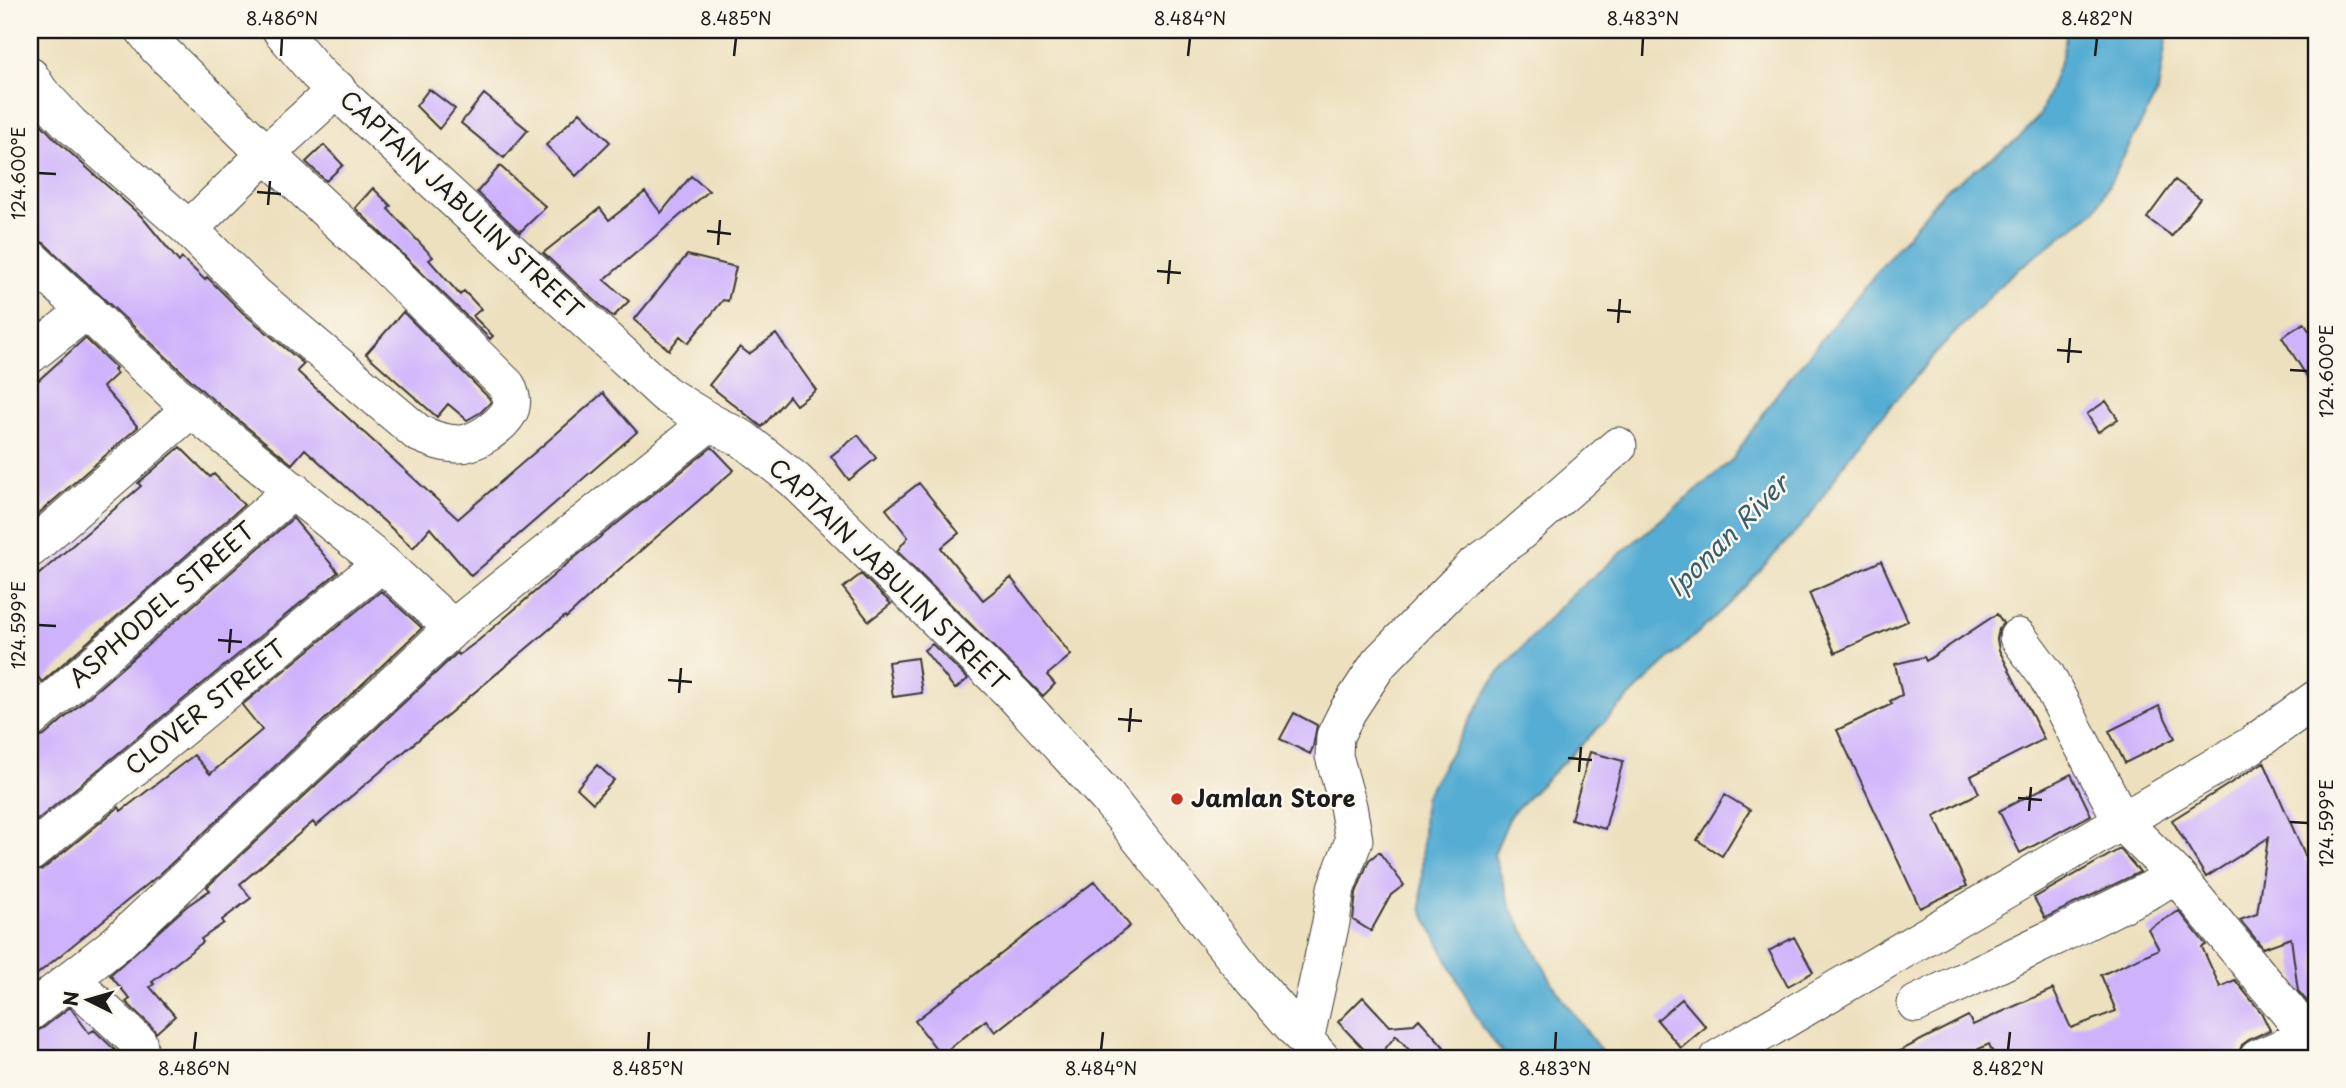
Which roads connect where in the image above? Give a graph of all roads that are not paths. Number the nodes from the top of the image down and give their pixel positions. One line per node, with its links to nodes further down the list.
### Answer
1 (144, 30): 5 (street)
2 (281, 30): 4 (street, CAPTAIN JABULIN STREET)
3 (30, 76): 6 (street)
4 (337, 89): 5 (street); 11 (street, CAPTAIN JABULIN STREET)
5 (265, 154): 6 (street); 6 (street)
6 (189, 229)
7 (30, 258): 8 (street)
8 (87, 310): 9 (street); 10 (street)
9 (30, 355)
10 (191, 409): 13 (street); 14 (street)
11 (710, 422): 16 (street); 27 (street, CAPTAIN JABULIN STREET)
12 (1618, 446): 27 (street)
13 (293, 490): 15 (street); 19 (street, ASPHODEL STREET)
14 (30, 549)
15 (382, 563): 16 (street); 21 (street, CLOVER STREET)
16 (453, 628): 23 (street)
17 (2018, 638): 20 (street)
18 (2316, 699): 20 (street)
19 (30, 720)
20 (2123, 823): 22 (street); 29 (street)
21 (30, 853)
22 (2175, 874): 24 (street); 26 (street)
23 (71, 980): 25 (street); 28 (street)
24 (1916, 1004)
25 (30, 1012)
26 (2313, 1040): 30 (street)
27 (1313, 1049)
28 (141, 1058)
29 (1719, 1058)
30 (2258, 1058)

